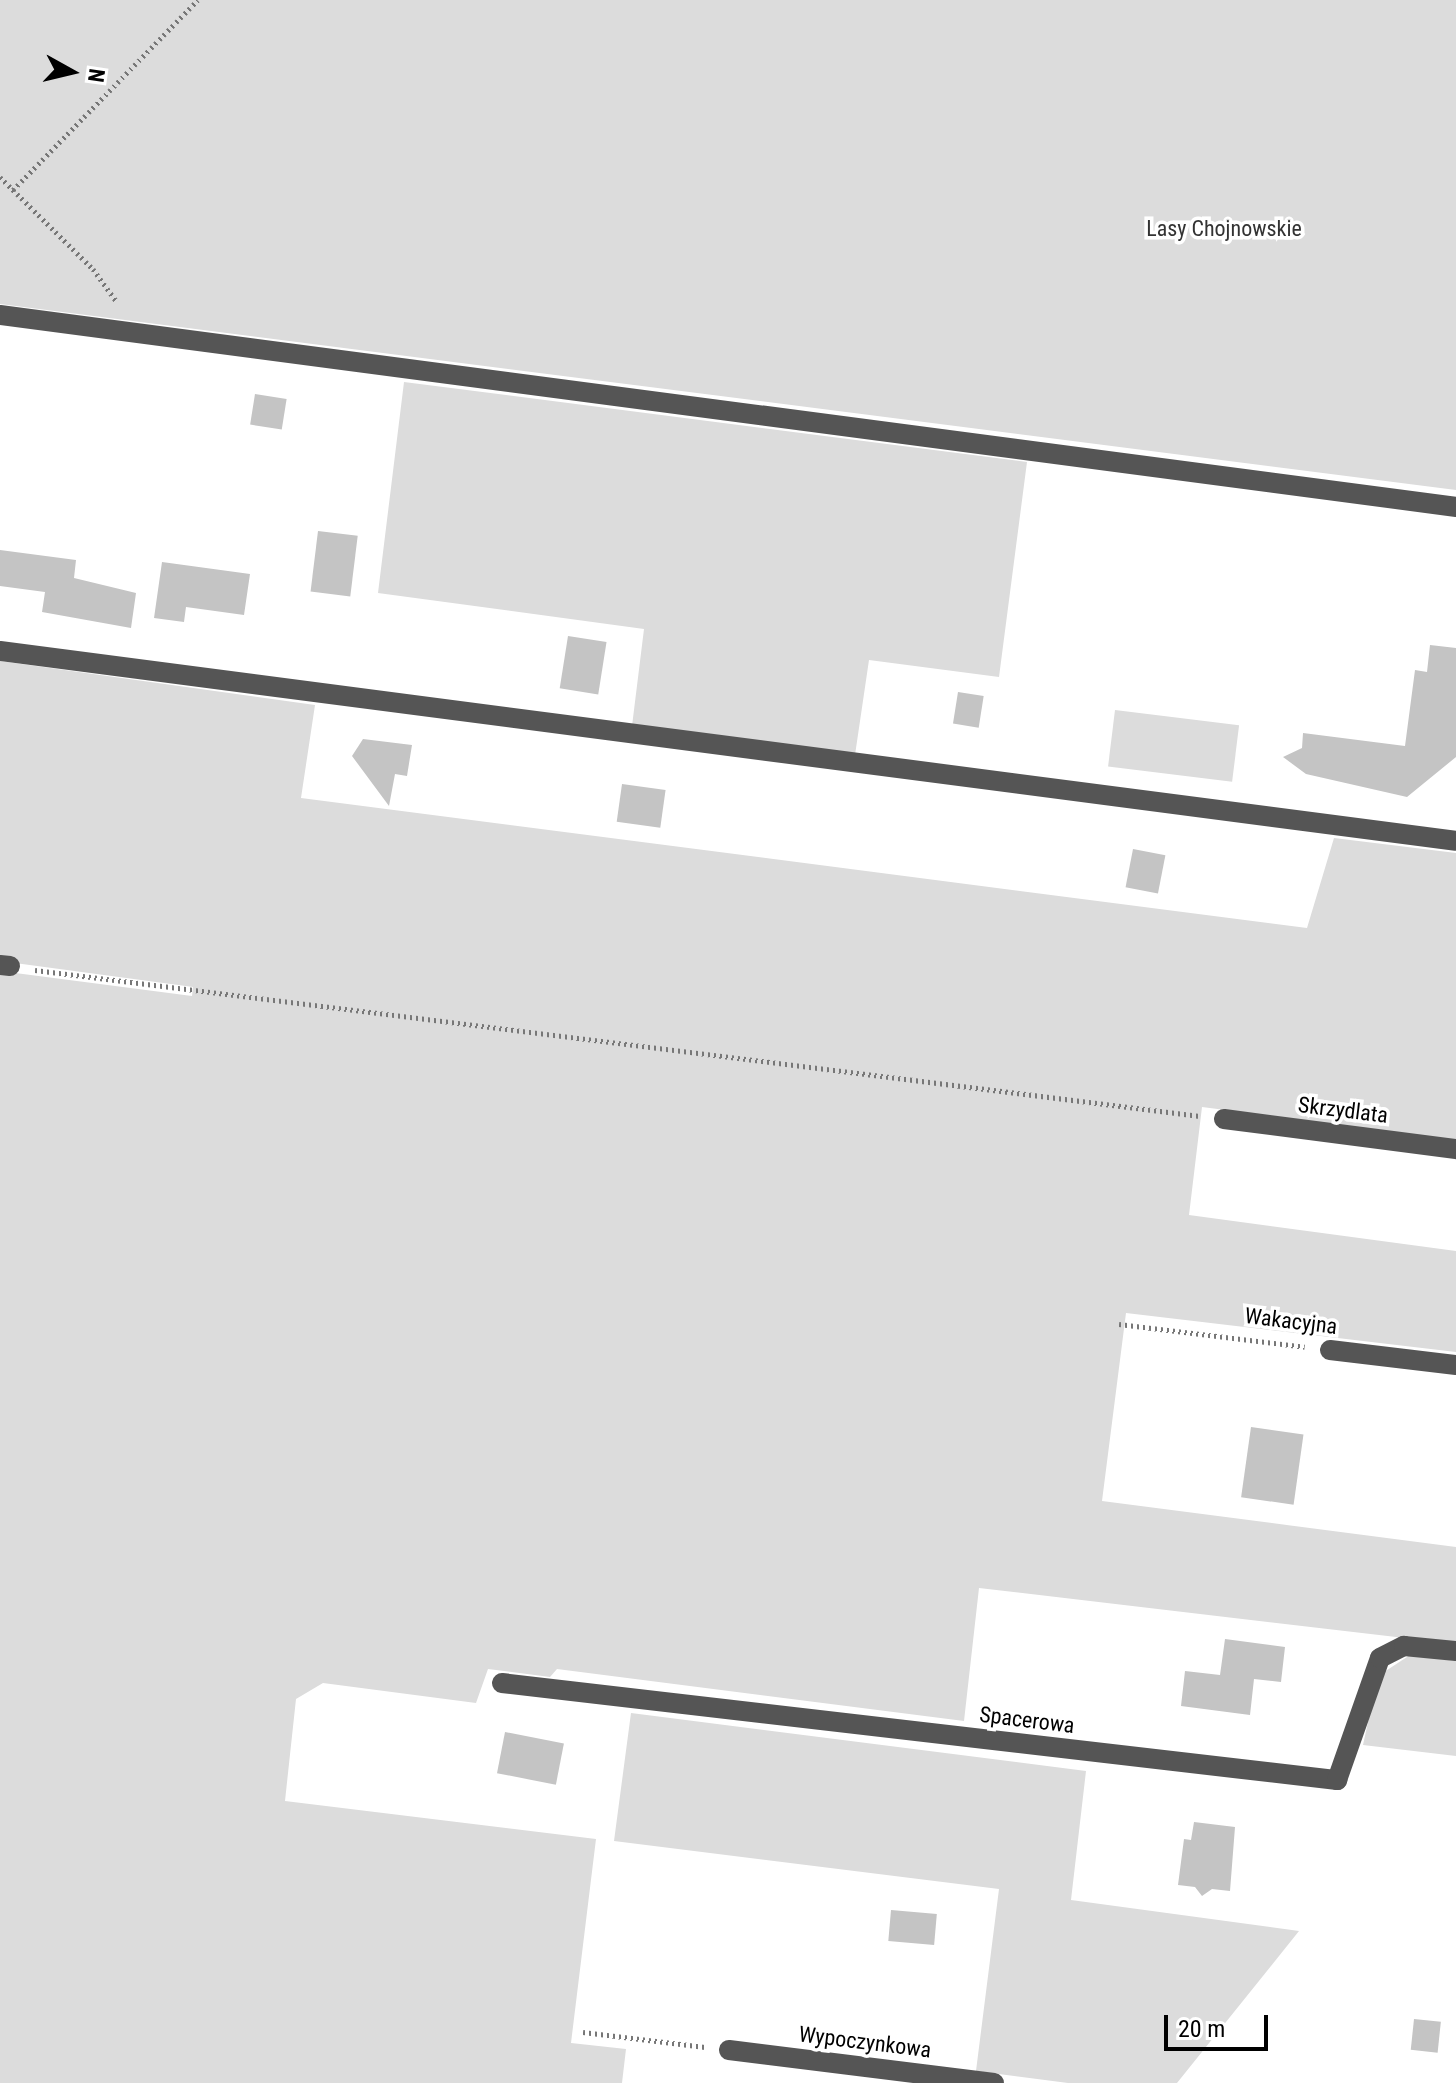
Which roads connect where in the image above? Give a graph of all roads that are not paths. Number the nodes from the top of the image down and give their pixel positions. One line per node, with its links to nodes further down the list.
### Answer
1 (0, 315): 2 (street)
2 (1456, 507)
3 (0, 651): 4 (street)
4 (1456, 841)
5 (1224, 1119): 6 (street, Skrzydlata)
6 (1456, 1149)
7 (1330, 1350): 8 (street, Wakacyjna)
8 (1456, 1365)
9 (1456, 1651): 10 (street, Spacerowa)
10 (502, 1683)
11 (729, 2050): 12 (street, Wypoczynkowa)
12 (994, 2083)

